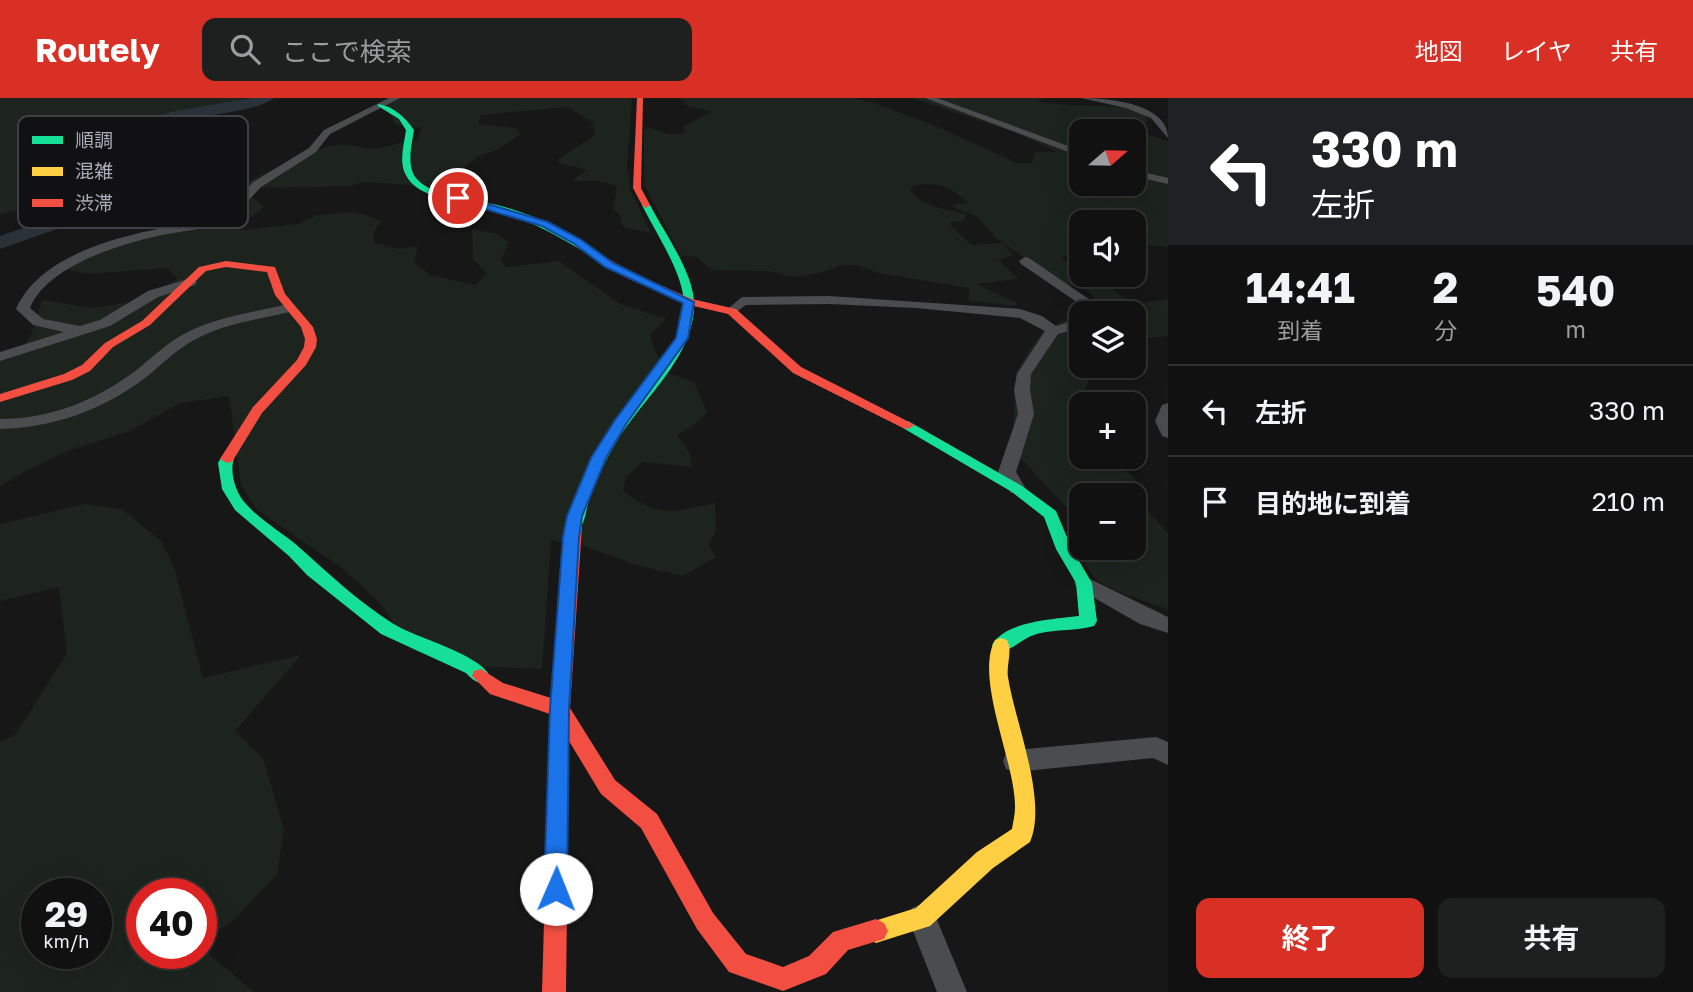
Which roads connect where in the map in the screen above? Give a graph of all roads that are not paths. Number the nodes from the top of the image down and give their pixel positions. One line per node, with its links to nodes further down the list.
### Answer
1 (396, 98): 5 (street)
2 (640, 98): 15 (street)
3 (929, 98): 7 (street)
4 (1084, 98): 6 (street)
5 (380, 105): 10 (street); 15 (street)
6 (1168, 135)
7 (1069, 150)
8 (1146, 176): 9 (street)
9 (1168, 181)
10 (248, 194)
11 (184, 228): 19 (street)
12 (1024, 261): 14 (street)
13 (191, 282): 16 (street); 19 (street); 22 (street)
14 (1084, 301)
15 (689, 302): 17 (street); 29 (street)
16 (289, 308): 24 (street); 29 (street)
17 (732, 311): 20 (street); 26 (street)
18 (1069, 326): 20 (street)
19 (82, 331): 21 (street)
20 (1053, 331): 26 (street)
21 (0, 357)
22 (0, 398)
23 (1168, 408): 25 (street)
24 (0, 425)
25 (1168, 433)
26 (1017, 489): 27 (street)
27 (1084, 583): 28 (street); 31 (street)
28 (1168, 625)
29 (559, 709): 32 (street); 33 (street)
30 (1168, 754): 31 (street)
31 (1016, 761): 32 (street)
32 (922, 918): 34 (street)
33 (554, 992)
34 (952, 992)

